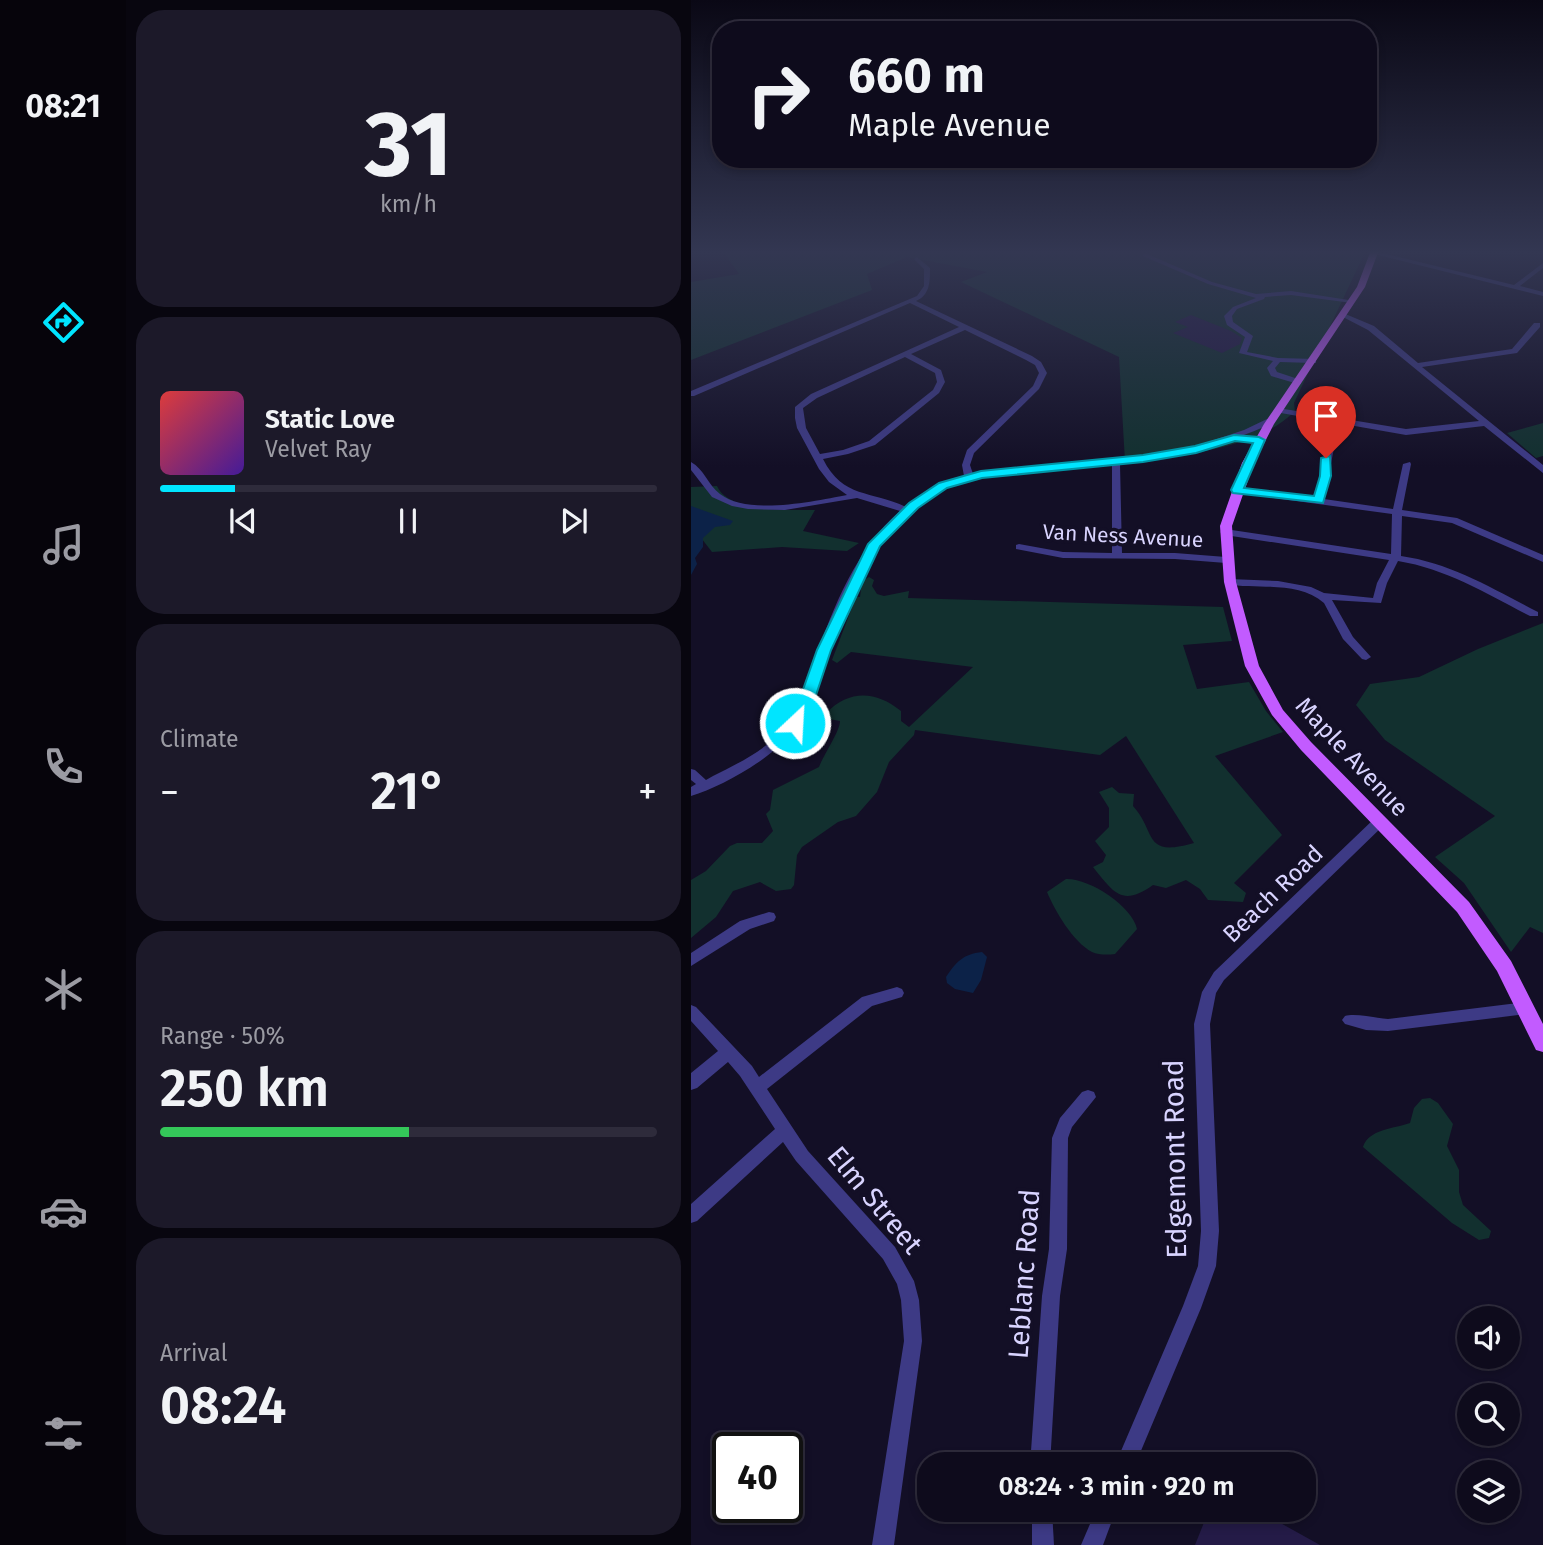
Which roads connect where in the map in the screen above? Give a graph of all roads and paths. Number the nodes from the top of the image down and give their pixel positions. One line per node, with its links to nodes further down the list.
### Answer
1 (861, 322): 13 (street)
2 (955, 322): 7 (street)
3 (1232, 322): 9 (street)
4 (1338, 322): 10 (main road, Maple Avenue)
5 (1359, 322): 11 (street)
6 (1537, 325): 11 (street)
7 (965, 327): 8 (street); 24 (street)
8 (905, 354): 19 (street); 19 (street)
9 (1278, 360): 10 (street); 12 (street)
10 (1313, 361): 12 (main road, Maple Avenue)
11 (1417, 365): 15 (street)
12 (1298, 382): 14 (main road, Maple Avenue)
13 (691, 394)
14 (1274, 416): 15 (street); 16 (main road, Maple Avenue)
15 (1487, 423): 23 (street)
16 (1256, 436): 17 (street); 17 (street); 25 (main road, Maple Avenue)
17 (1234, 438): 20 (street)
18 (1330, 449): 27 (street)
19 (818, 457): 26 (street)
20 (1116, 462): 24 (street); 32 (street)
21 (1407, 464): 29 (street)
22 (691, 465): 26 (street)
23 (1543, 470)
24 (969, 477): 28 (street)
25 (1237, 490): 27 (street); 30 (main road, Maple Avenue)
26 (854, 495): 28 (street)
27 (1319, 500): 29 (street)
28 (907, 511): 41 (street)
29 (1397, 513): 33 (street); 34 (street)
30 (1225, 532): 33 (street); 35 (main road, Maple Avenue)
31 (1019, 547): 32 (street, Van Ness Avenue)
32 (1117, 555): 35 (street, Van Ness Avenue)
33 (1396, 556): 37 (street); 38 (street)
34 (1543, 559)
35 (1227, 560): 36 (main road, Maple Avenue)
36 (1230, 582): 37 (street); 43 (main road, Maple Avenue)
37 (1322, 596): 39 (street)
38 (1534, 614)
39 (1366, 657)
40 (691, 773): 41 (street)
41 (704, 785): 42 (street)
42 (691, 792)
43 (1380, 821): 47 (street, Beach Road); 48 (main road, Maple Avenue)
44 (769, 917): 45 (street)
45 (691, 960)
46 (897, 993): 54 (street)
47 (1205, 1004): 59 (street, Edgemont Road)
48 (1527, 1007): 50 (street); 51 (main road, Maple Avenue)
49 (691, 1011): 52 (street, Elm Street)
50 (1350, 1020)
51 (1543, 1044)
52 (728, 1052): 53 (street); 54 (street, Elm Street)
53 (691, 1083)
54 (757, 1087): 56 (street, Elm Street)
55 (1088, 1097): 58 (street, Leblanc Road)
56 (785, 1130): 57 (street); 62 (street, Elm Street)
57 (691, 1215)
58 (1041, 1452)
59 (1131, 1452)
60 (1042, 1522): 63 (street)
61 (1101, 1522): 64 (street)
62 (883, 1545)
63 (1043, 1545)
64 (1092, 1545)

